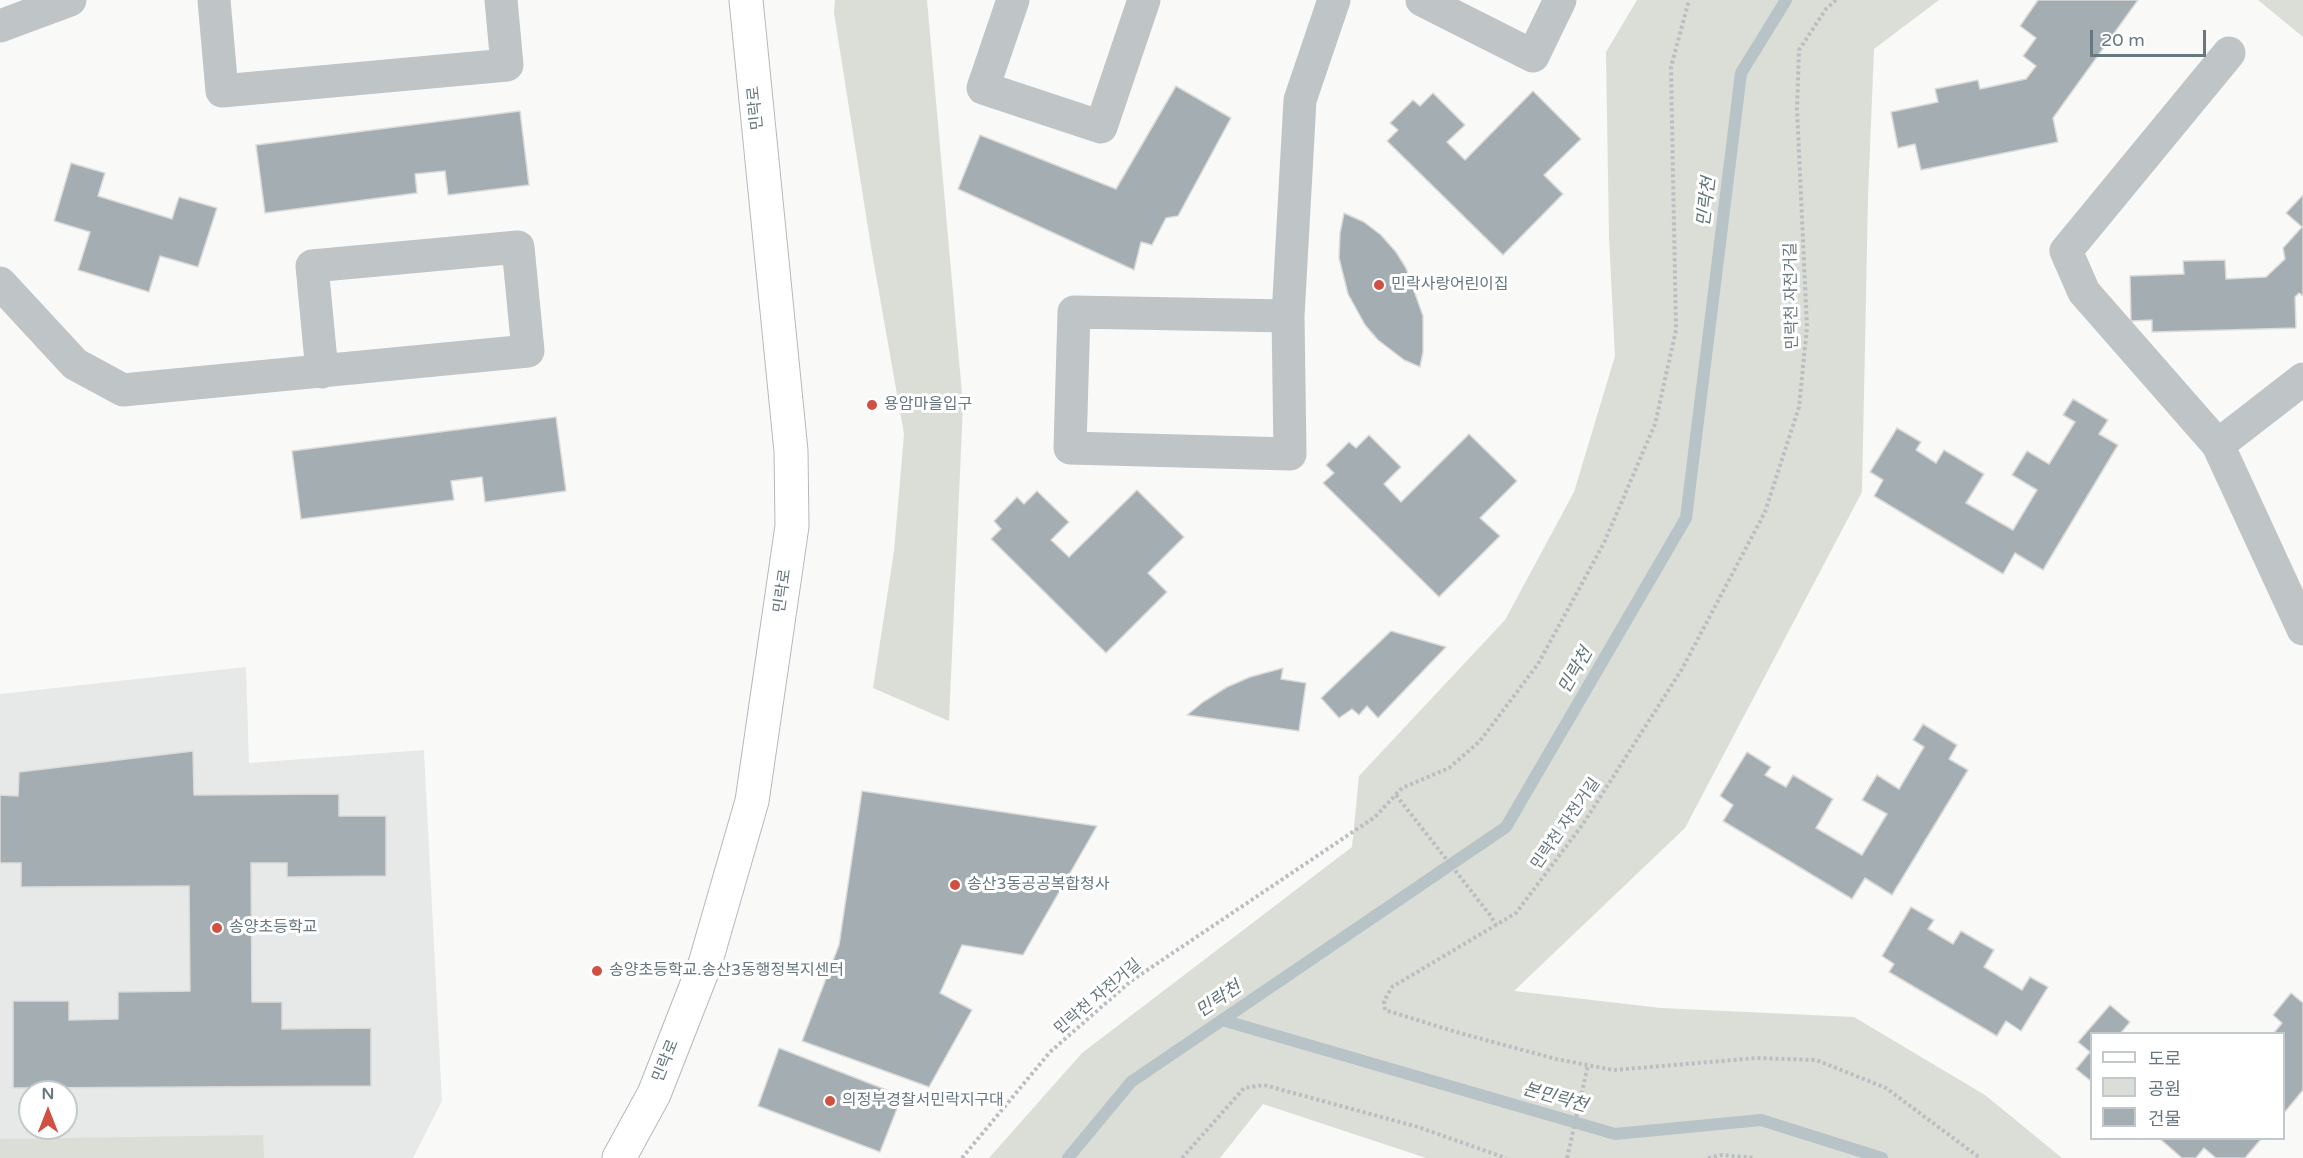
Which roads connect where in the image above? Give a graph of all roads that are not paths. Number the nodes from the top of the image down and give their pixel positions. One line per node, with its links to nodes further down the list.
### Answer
1 (70, 0): 10 (lane)
2 (214, 0): 3 (lane)
3 (501, 0)
4 (746, 0): 18 (main road, 민락로)
5 (1013, 0): 6 (lane)
6 (1144, 0)
7 (1560, 0): 9 (lane)
8 (1330, 1): 13 (lane)
9 (1427, 1)
10 (0, 26)
11 (2229, 53): 16 (lane)
12 (0, 283): 14 (lane)
13 (1288, 316): 13 (lane)
14 (322, 372): 14 (lane)
15 (2303, 379): 16 (lane)
16 (2218, 446): 17 (lane)
17 (2303, 629)
18 (619, 1158)

